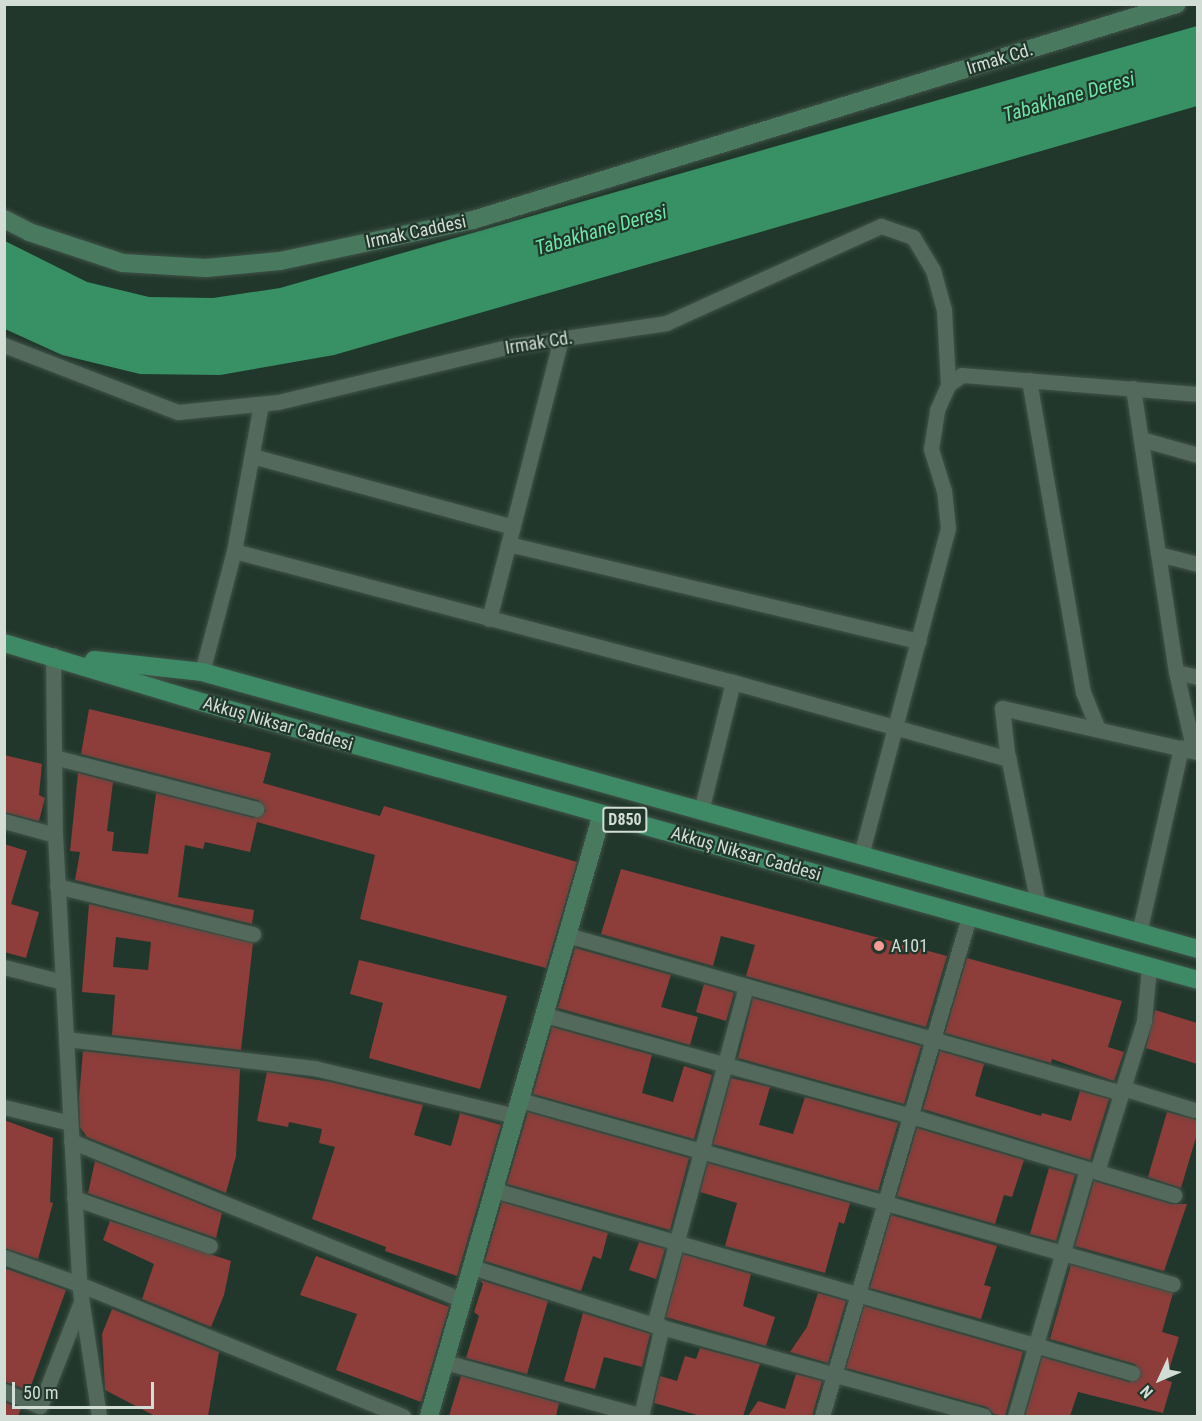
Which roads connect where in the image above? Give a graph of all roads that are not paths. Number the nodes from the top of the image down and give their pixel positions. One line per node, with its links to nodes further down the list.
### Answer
1 (1177, 4): 2 (street, Irmak Cd.)
2 (824, 114): 3 (street, Irmak Caddesi)
3 (4, 219)
4 (561, 339): 7 (street, Irmak Cd.); 10 (street, Irmak Cd.); 14 (street)
5 (4, 345): 10 (street, Irmak Cd.)
6 (1029, 380): 7 (street); 8 (street); 28 (street)
7 (948, 386): 20 (street)
8 (1133, 388): 9 (street); 11 (street)
9 (1197, 394)
10 (261, 404): 13 (street)
11 (1140, 439): 12 (street); 17 (street)
12 (1197, 455)
13 (252, 456): 14 (street); 16 (street)
14 (513, 527): 15 (street)
15 (508, 543): 19 (street); 20 (street)
16 (234, 551): 19 (street); 23 (street)
17 (1158, 554): 18 (street); 24 (street)
18 (1197, 564)
19 (489, 619): 26 (street)
20 (919, 641): 27 (street)
21 (4, 643): 22 (main road, Akkuş Niksar Caddesi / D850)
22 (53, 655): 23 (main road, Akkuş Niksar Caddesi / D850); 30 (street); 34 (main road, Akkuş Niksar Caddesi / D850)
23 (202, 672): 33 (main road, Akkuş Niksar Caddesi / D850)
24 (1176, 672): 25 (street); 29 (street)
25 (1197, 677)
26 (733, 682): 27 (street); 33 (street)
27 (897, 726): 31 (street); 37 (street)
28 (1098, 729): 29 (street); 31 (street)
29 (1191, 751): 41 (street)
30 (54, 757): 32 (street); 36 (street)
31 (1008, 759): 39 (street)
32 (256, 809)
33 (701, 811): 37 (main road, Akkuş Niksar Caddesi / D850)
34 (602, 814): 40 (main road, Akkuş Niksar Caddesi / D850); 43 (street)
35 (4, 821): 36 (street)
36 (55, 835): 38 (street)
37 (861, 855): 39 (main road, Akkuş Niksar Caddesi / D850)
38 (57, 886): 42 (street); 48 (street)
39 (1038, 904): 41 (main road, Akkuş Niksar Caddesi / D850)
40 (969, 917): 46 (main road, Akkuş Niksar Caddesi / D850); 52 (street)
41 (1139, 933): 44 (main road, Akkuş Niksar Caddesi / D850)
42 (253, 934)
43 (567, 935): 49 (street); 50 (street)
44 (1197, 949)
45 (4, 967): 48 (street)
46 (1149, 967): 47 (main road, Akkuş Niksar Caddesi / D850); 54 (street)
47 (1197, 980)
48 (63, 982): 51 (street)
49 (746, 986): 52 (street); 53 (street)
50 (544, 1015): 53 (street); 56 (street)
51 (66, 1039): 56 (street); 59 (street)
52 (934, 1039): 54 (street); 58 (street)
53 (724, 1065): 58 (street); 61 (street)
54 (1122, 1090): 57 (street); 62 (street)
55 (4, 1107): 59 (street)
56 (518, 1108): 61 (street); 63 (street)
57 (1194, 1110)
58 (911, 1116): 62 (street); 66 (street)
59 (70, 1123): 60 (street)
60 (71, 1141): 65 (street); 75 (street)
61 (700, 1150): 66 (street); 67 (street)
62 (1092, 1170): 64 (street); 69 (street)
63 (494, 1190): 67 (street); 71 (street)
64 (1174, 1195)
65 (74, 1198): 68 (street); 72 (street)
66 (885, 1203): 69 (street); 74 (street)
67 (675, 1241): 74 (street); 77 (street)
68 (210, 1246)
69 (1064, 1254): 73 (street); 78 (street)
70 (4, 1257): 72 (street)
71 (472, 1267): 75 (street); 77 (street)
72 (79, 1284): 76 (street); 84 (street)
73 (1173, 1284)
74 (859, 1294): 78 (street); 80 (street)
75 (463, 1300): 79 (street)
76 (81, 1301): 82 (street); 83 (street)
77 (658, 1326): 80 (street); 86 (street)
78 (1037, 1345): 81 (street); 89 (street)
79 (445, 1362): 85 (street); 86 (street)
80 (835, 1373): 87 (street); 88 (street)
81 (1132, 1373)
82 (4, 1391)
83 (99, 1416)
84 (403, 1416)
85 (429, 1416)
86 (642, 1416)
87 (822, 1416)
88 (984, 1416)
89 (1015, 1416)

